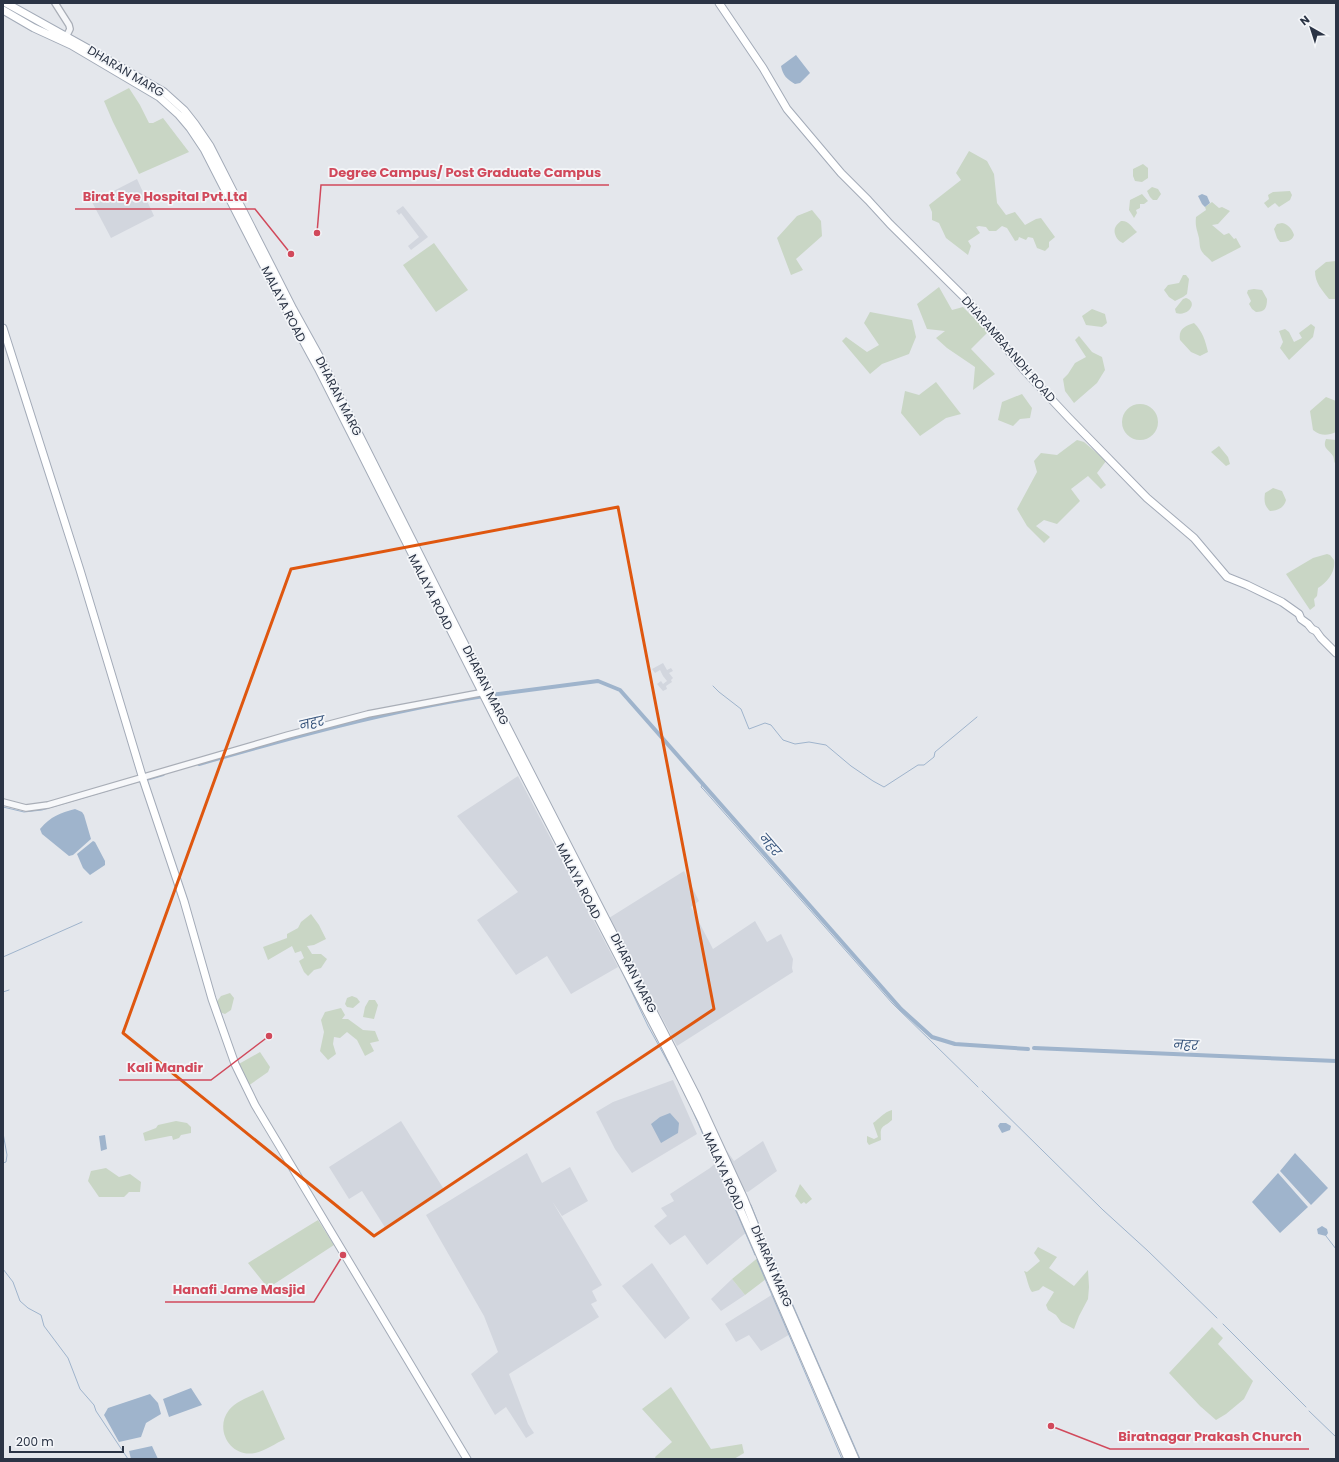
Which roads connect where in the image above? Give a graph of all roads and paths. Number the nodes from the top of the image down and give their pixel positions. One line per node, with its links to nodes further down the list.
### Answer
1 (6, 3): 5 (main road, DHARAN MARG)
2 (55, 3): 5 (street)
3 (719, 3): 7 (main road, DHARAMBAANDH ROAD)
4 (3, 10): 5 (main road)
5 (65, 39): 8 (main road, DHARAN MARG)
6 (3, 328): 9 (main road)
7 (1336, 653)
8 (486, 692): 9 (street); 11 (main road, DHARAN MARG)
9 (142, 777): 10 (street); 12 (main road)
10 (3, 802)
11 (799, 1338): 13 (main road); 14 (main road, DHARAN MARG)
12 (467, 1459)
13 (848, 1459)
14 (855, 1459)

